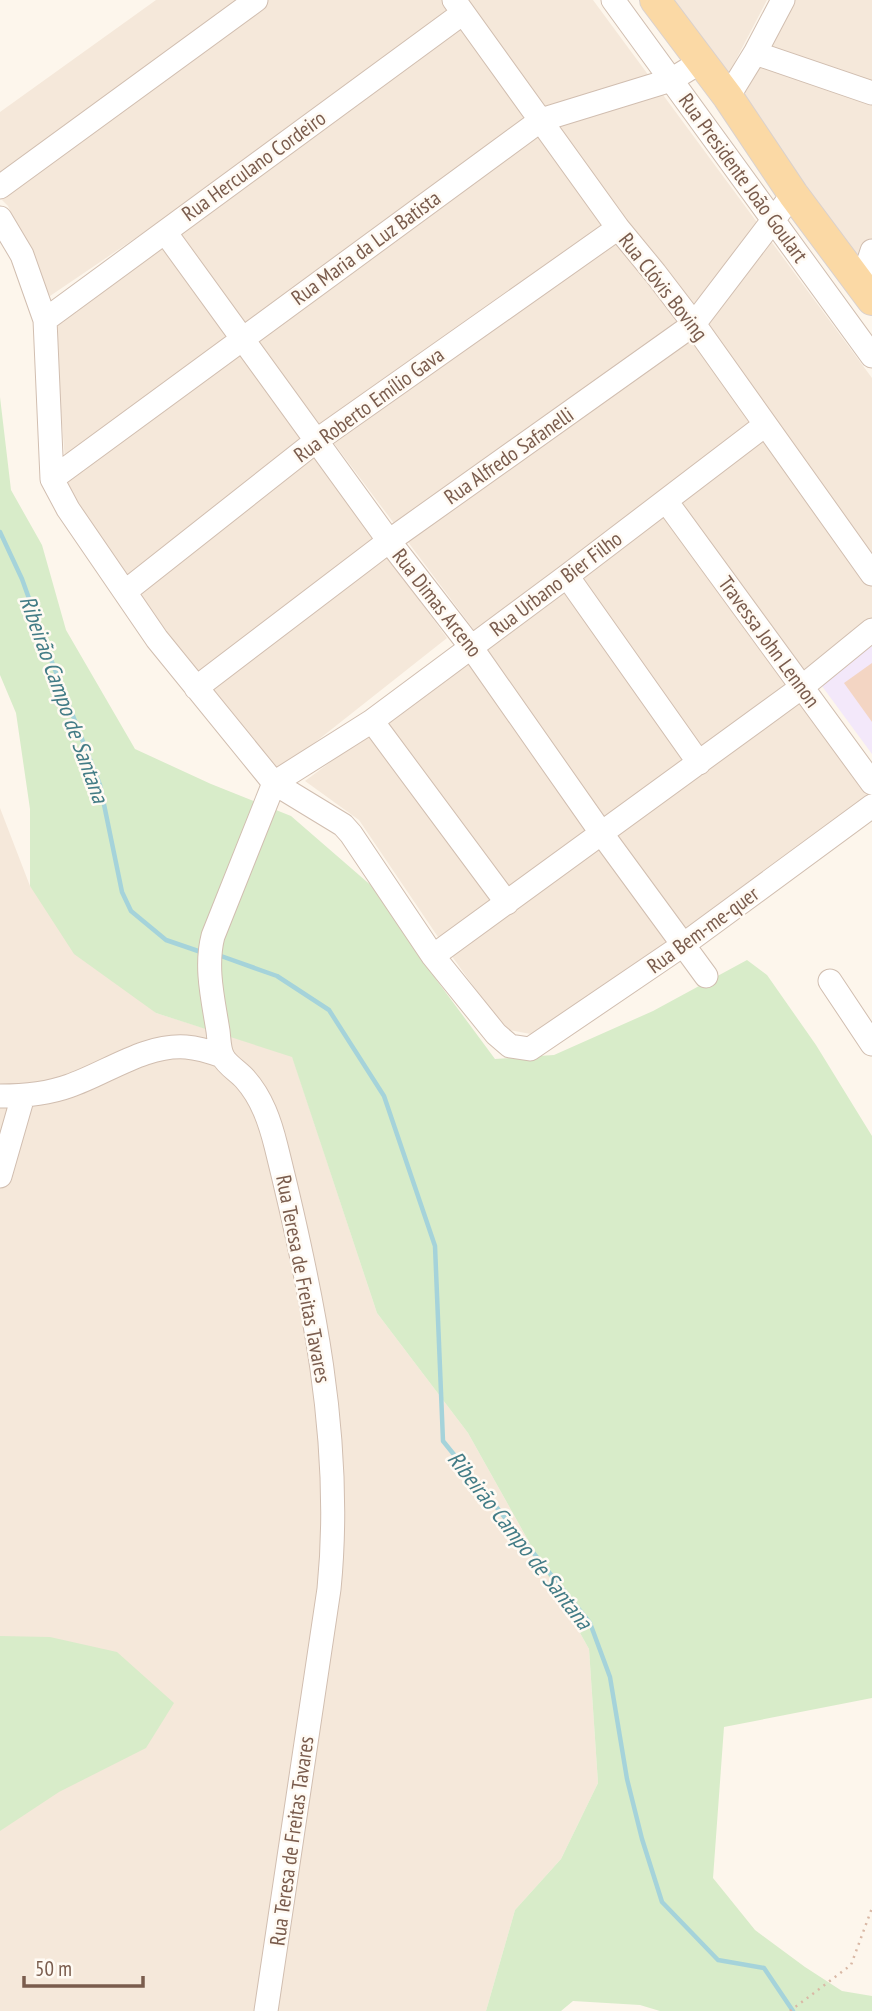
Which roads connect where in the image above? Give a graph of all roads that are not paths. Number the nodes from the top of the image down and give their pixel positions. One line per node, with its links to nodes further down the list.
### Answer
1 (257, 0): 12 (street)
2 (613, 0): 8 (street, Rua Presidente João Goulart)
3 (655, 0): 7 (main road, Rua Presidente João Goulart)
4 (783, 0): 6 (street)
5 (458, 6): 11 (street, Rua Clóvis Boving); 17 (street, Rua Herculano Cordeiro)
6 (755, 53): 9 (street); 10 (street)
7 (702, 61): 8 (street, Rua Maria da Luz Batista); 10 (main road, Rua Presidente João Goulart)
8 (671, 80): 11 (street, Rua Maria da Luz Batista); 15 (street, Rua Presidente João Goulart)
9 (872, 93)
10 (728, 97): 13 (main road, Rua Presidente João Goulart)
11 (541, 120): 16 (street, Rua Clóvis Boving); 22 (street, Rua Maria da Luz Batista)
12 (0, 187)
13 (793, 194): 15 (street, Rua Alfredo Safanelli); 19 (main road, Rua Presidente João Goulart)
14 (0, 218): 20 (street)
15 (773, 221): 21 (street, Rua Alfredo Safanelli); 23 (street, Rua Presidente João Goulart)
16 (618, 229): 21 (street, Rua Clóvis Boving); 25 (street, Rua Roberto Emílio Gava)
17 (165, 232): 20 (street, Rua Herculano Cordeiro); 22 (street, Rua Dimas Arceno)
18 (872, 251): 19 (street)
19 (866, 293)
20 (45, 320): 26 (street)
21 (694, 324): 24 (street, Rua Clóvis Boving); 28 (street, Rua Alfredo Safanelli)
22 (242, 339): 25 (street, Rua Dimas Arceno); 26 (street, Rua Maria da Luz Batista)
23 (872, 356)
24 (765, 425): 27 (street, Rua Urbano Bier Filho); 29 (street, Rua Clóvis Boving)
25 (316, 441): 28 (street, Rua Dimas Arceno); 31 (street, Rua Roberto Emílio Gava)
26 (52, 479): 31 (street)
27 (666, 501): 30 (street, Rua Urbano Bier Filho); 34 (street, Travessa John Lennon)
28 (389, 541): 33 (street, Rua Dimas Arceno); 35 (street, Rua Alfredo Safanelli)
29 (872, 574)
30 (567, 576): 33 (street, Rua Urbano Bier Filho); 37 (street)
31 (126, 592): 35 (street)
32 (872, 630): 34 (street)
33 (471, 647): 36 (street, Rua Urbano Bier Filho); 41 (street, Rua Dimas Arceno)
34 (802, 687): 37 (street); 39 (street, Travessa John Lennon)
35 (195, 688): 38 (street)
36 (372, 721): 38 (street, Rua Urbano Bier Filho); 42 (street)
37 (699, 763): 41 (street)
38 (274, 783): 44 (street); 48 (street)
39 (872, 783)
40 (872, 806): 43 (street, Rua Bem-me-quer)
41 (602, 834): 42 (street); 43 (street, Rua Dimas Arceno)
42 (507, 902): 44 (street)
43 (684, 945): 44 (street, Rua Bem-me-quer); 45 (street, Rua Dimas Arceno)
44 (433, 956)
45 (706, 976)
46 (830, 981): 47 (street)
47 (872, 1044)
48 (222, 1056): 50 (street); 52 (street, Rua Teresa de Freitas Tavares)
49 (0, 1096): 50 (street)
50 (23, 1096): 51 (street)
51 (0, 1176)
52 (266, 2011)

